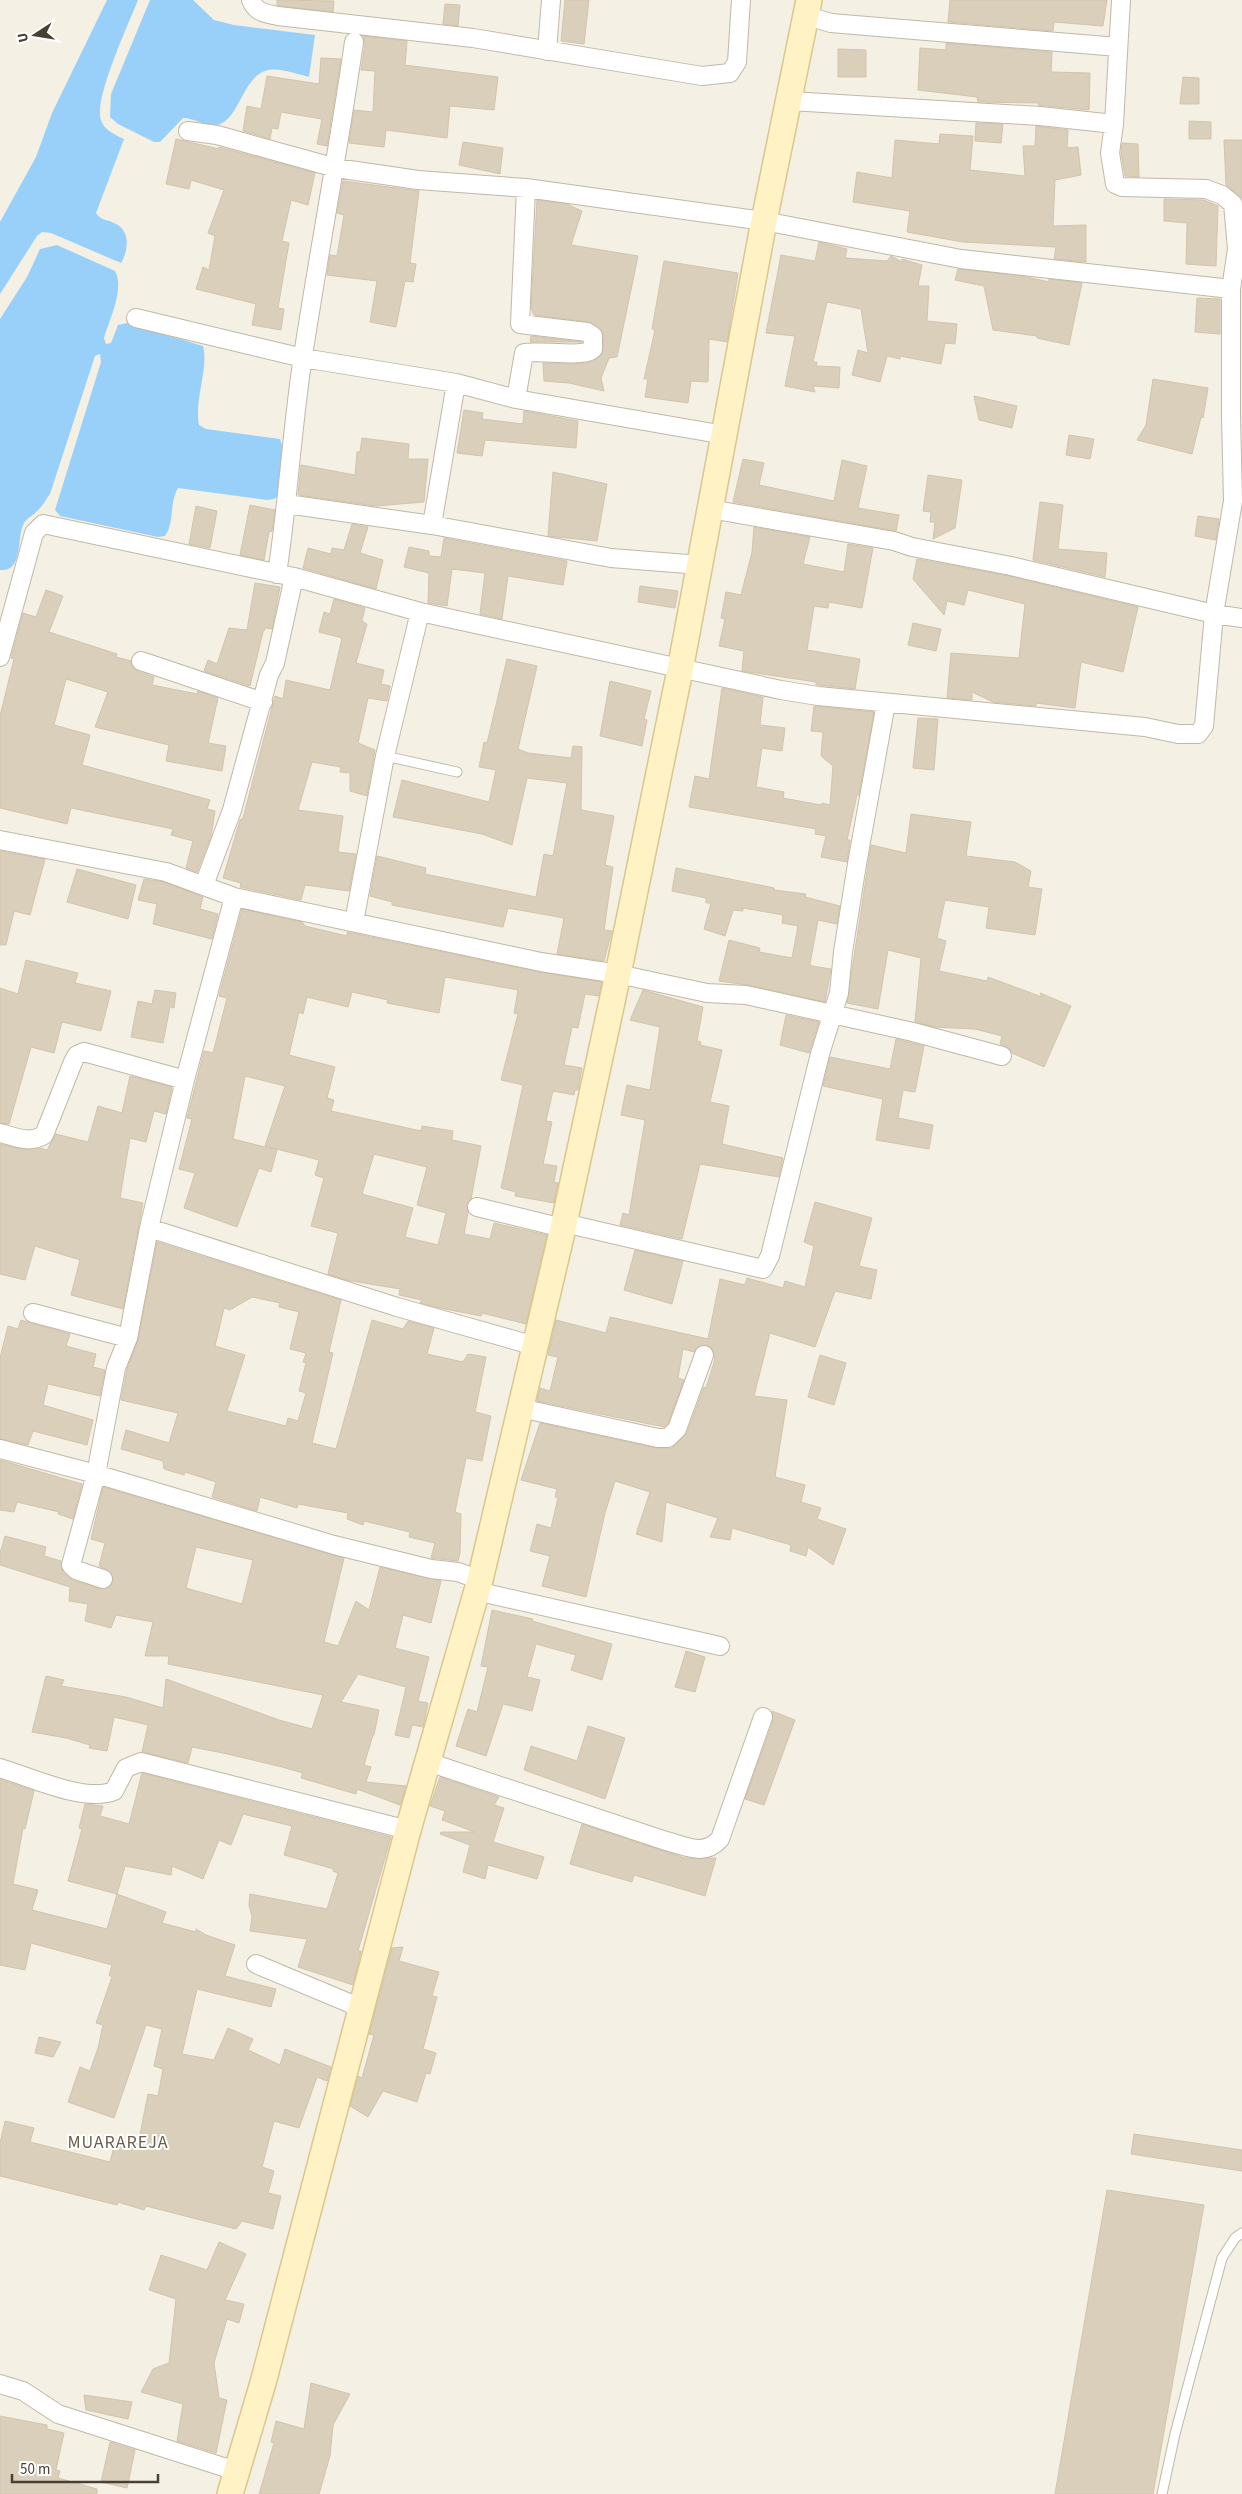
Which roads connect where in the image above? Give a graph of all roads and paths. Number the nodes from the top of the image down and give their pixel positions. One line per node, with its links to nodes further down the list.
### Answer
1 (251, 0): 8 (street)
2 (551, 0): 8 (street)
3 (741, 0): 8 (street)
4 (1121, 0): 7 (street)
5 (808, 8): 7 (street); 9 (street)
6 (354, 42): 12 (street)
7 (1118, 47): 10 (street)
8 (547, 51)
9 (790, 101): 10 (street); 14 (street)
10 (1114, 124): 15 (street)
11 (188, 130): 12 (street)
12 (336, 168): 13 (street); 18 (street)
13 (526, 188): 14 (street); 20 (street)
14 (764, 221): 16 (street); 21 (street)
15 (1240, 249): 16 (street)
16 (1231, 289): 28 (street)
17 (136, 318): 18 (street)
18 (303, 358): 19 (street); 22 (street)
19 (456, 383): 20 (street); 24 (street)
20 (516, 399): 21 (street)
21 (725, 435): 23 (street)
22 (287, 504): 24 (street); 26 (street)
23 (710, 509): 25 (street); 28 (street)
24 (432, 525): 25 (street)
25 (700, 565): 32 (street)
26 (286, 576): 27 (street); 30 (street); 33 (street)
27 (420, 612): 32 (street); 35 (street)
28 (1214, 614): 29 (street); 34 (street)
29 (1242, 618)
30 (0, 657)
31 (141, 661): 33 (street)
32 (680, 670): 34 (street); 41 (street)
33 (263, 702): 38 (street)
34 (886, 703): 42 (street)
35 (385, 756): 36 (lane); 40 (street)
36 (457, 772)
37 (0, 840): 38 (street)
38 (204, 885): 39 (street)
39 (234, 897): 40 (street); 44 (street)
40 (354, 922): 41 (street)
41 (618, 974): 42 (street); 47 (street)
42 (832, 1014): 43 (street); 47 (street)
43 (1002, 1056)
44 (185, 1080): 45 (street); 48 (street)
45 (0, 1133)
46 (477, 1207): 47 (street)
47 (563, 1226): 51 (street)
48 (149, 1228): 50 (street); 51 (street)
49 (33, 1312): 50 (street)
50 (128, 1338): 55 (street)
51 (535, 1346): 53 (street)
52 (704, 1355): 53 (street)
53 (520, 1408): 57 (street)
54 (0, 1449): 55 (street)
55 (96, 1474): 56 (street); 57 (street)
56 (103, 1579)
57 (478, 1585): 58 (street); 60 (street)
58 (720, 1646)
59 (763, 1717): 60 (street)
60 (428, 1762): 62 (street)
61 (0, 1768): 62 (street)
62 (408, 1830): 64 (street)
63 (256, 1964): 64 (street)
64 (361, 2008): 67 (street)
65 (1242, 2233): 68 (lane)
66 (0, 2384): 67 (street)
67 (233, 2483)
68 (1162, 2494)

